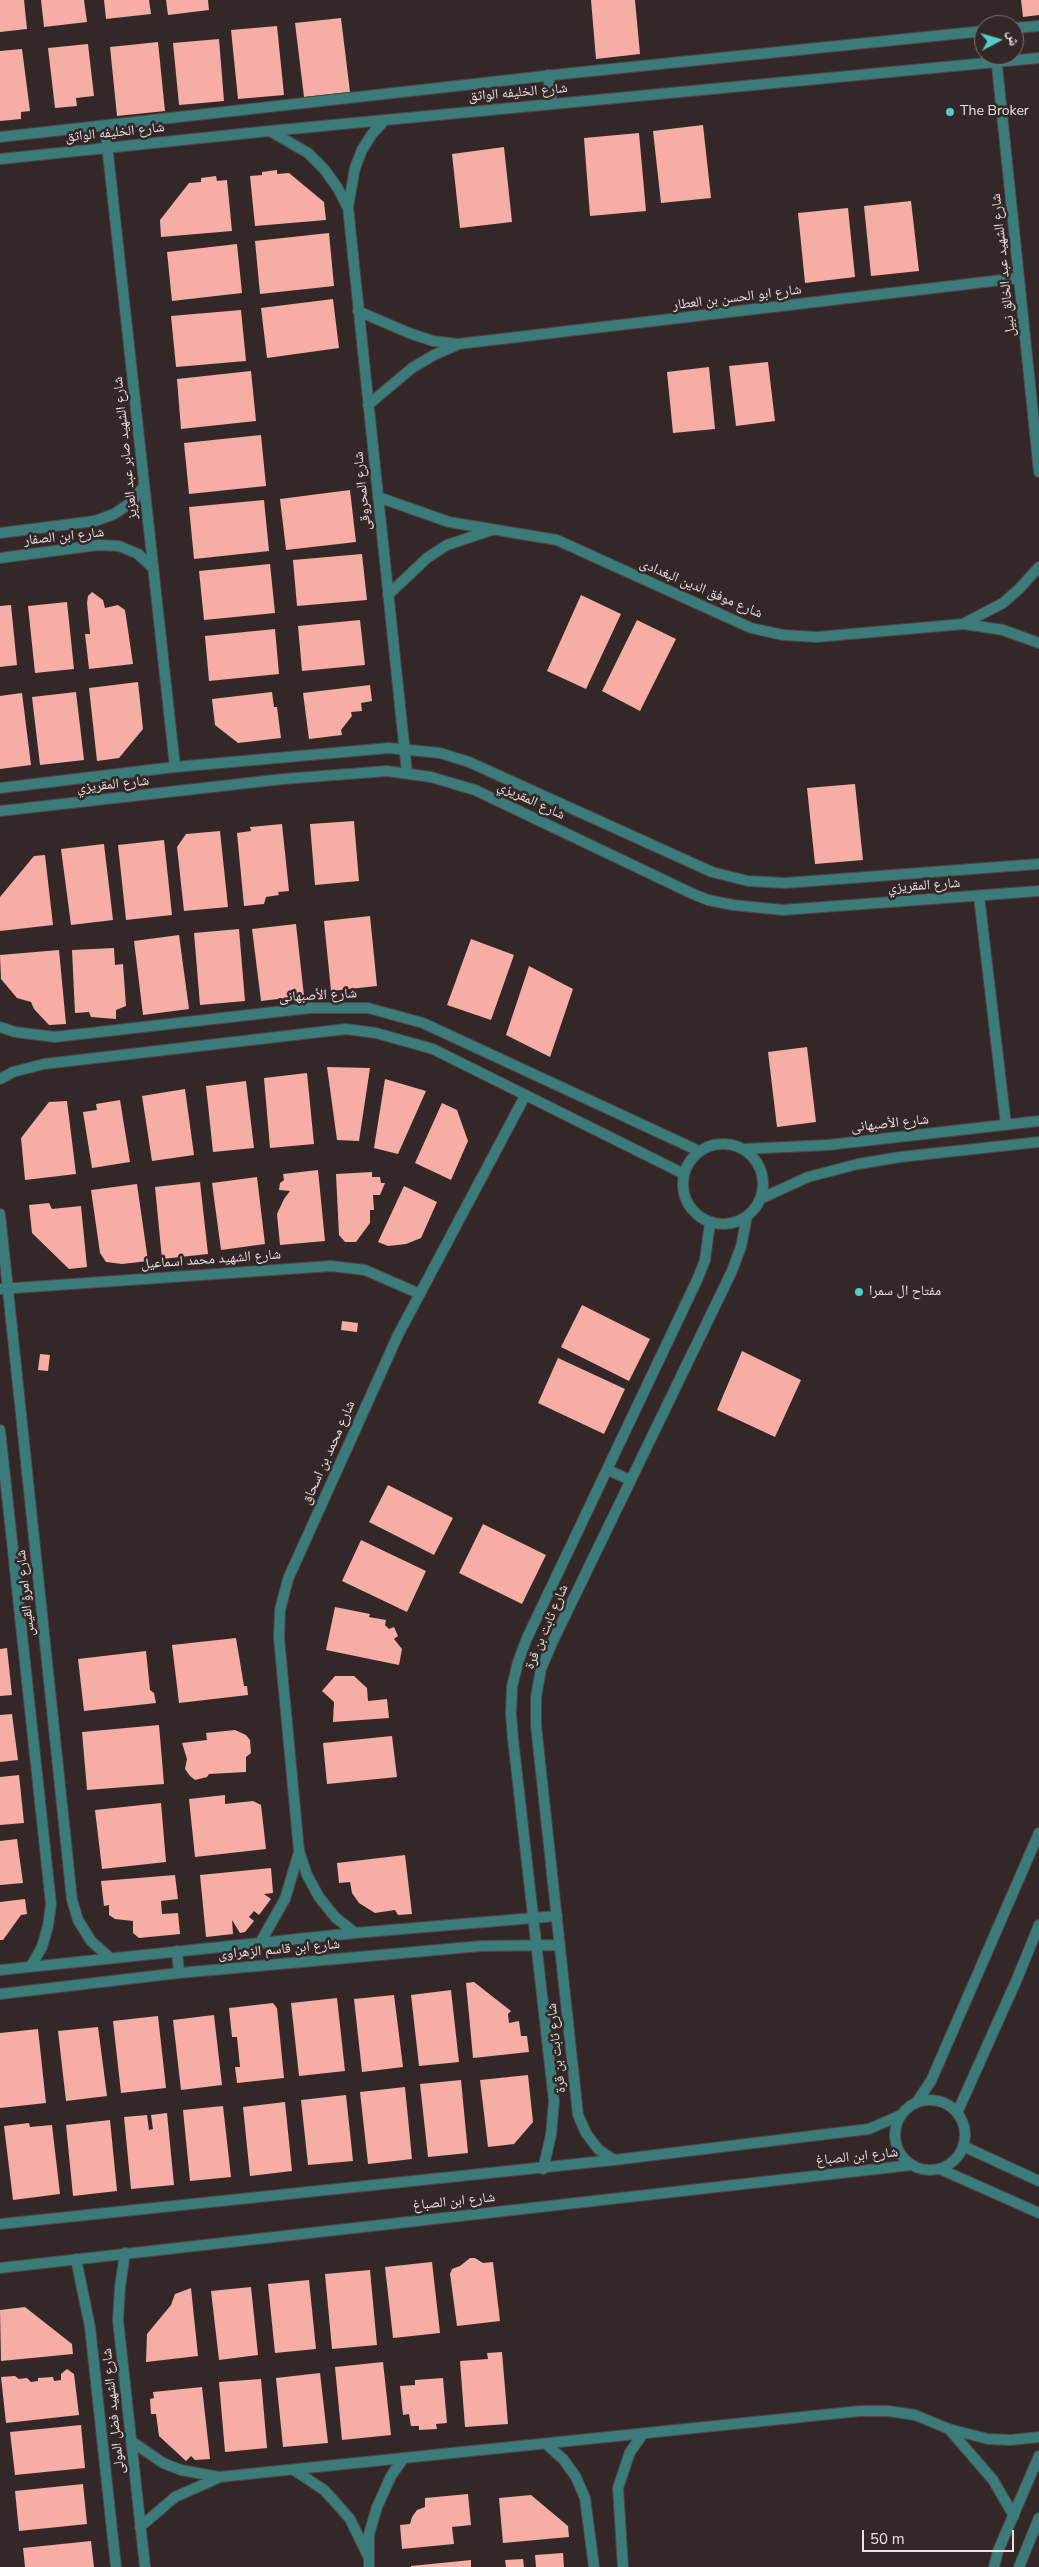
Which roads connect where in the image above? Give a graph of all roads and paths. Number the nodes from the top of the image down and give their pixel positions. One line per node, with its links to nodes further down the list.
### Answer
1 (1039, 26): 2 (street)
2 (1024, 27)
3 (974, 32): 8 (street, شارع الخليفه الواثق)
4 (1024, 58): 5 (street, شارع الخليفه الواثق)
5 (1039, 58)
6 (974, 60): 9 (street, شارع الخليفه الواثق)
7 (998, 65): 17 (street, شارع الشهيد عبد الخالق نبيل)
8 (548, 75): 9 (street); 11 (street, شارع الخليفه الواثق)
9 (552, 104): 10 (street, شارع الخليفه الواثق)
10 (385, 120): 12 (street, شارع الخليفه الواثق); 16 (street, شارع المحروقى)
11 (105, 126): 13 (street, شارع الخليفه الواثق); 14 (street, شارع الشهيد صابر عبد العزيز)
12 (270, 130): 14 (street, شارع الخليفه الواثق); 16 (street, شارع المحروقى)
13 (0, 137)
14 (107, 148): 15 (street, شارع الخليفه الواثق); 22 (street, شارع الشهيد صابر عبد العزيز)
15 (0, 159)
16 (348, 207): 18 (street, شارع المحروقى)
17 (1019, 278): 19 (street, شارع ابو الحسن بن العطار); 21 (street, شارع الشهيد عبد الخالق نبيل)
18 (358, 311): 19 (street, شارع ابو الحسن بن العطار); 20 (street, شارع المحروقى)
19 (458, 344): 20 (street, شارع ابو الحسن بن العطار)
20 (368, 405): 23 (street, شارع المحروقى)
21 (1039, 472)
22 (144, 486): 25 (street, شارع ابن الصفار); 28 (street, شارع الشهيد صابر عبد العزيز)
23 (378, 497): 24 (street, شارع موفق الدين البغدادى); 29 (street, شارع المحروقى)
24 (493, 530): 29 (street, شارع موفق الدين البغدادى); 30 (street, شارع موفق الدين البغدادى)
25 (0, 533)
26 (0, 558): 28 (street, شارع ابن الصفار)
27 (1039, 567): 30 (street, شارع موفق الدين البغدادى)
28 (154, 568): 33 (street, شارع الشهيد صابر عبد العزيز)
29 (388, 595): 32 (street, شارع المحروقى)
30 (964, 624): 31 (street, شارع موفق الدين البغدادى)
31 (1039, 643)
32 (404, 750): 33 (street, شارع المقريزي); 34 (street, شارع المحروقى); 37 (street, شارع المقريزي)
33 (175, 767): 35 (street, شارع المقريزي)
34 (406, 773): 36 (street, شارع المقريزي); 39 (street, شارع المقريزي)
35 (0, 788)
36 (0, 811)
37 (1038, 863)
38 (1039, 891): 39 (street, شارع المقريزي)
39 (979, 896): 44 (street)
40 (0, 1027): 47 (street, شارع الأصبهانى)
41 (0, 1079): 42 (street)
42 (525, 1096): 48 (street); 54 (street, شارع محمد بن اسحاق)
43 (1039, 1122): 44 (street, شارع الأصبهانى)
44 (1006, 1125): 46 (street, شارع الأصبهانى)
45 (1039, 1142): 49 (street)
46 (743, 1149): 47 (street); 49 (street)
47 (699, 1151): 48 (street)
48 (684, 1174): 52 (street)
49 (760, 1199): 51 (street)
50 (0, 1214): 53 (street, شارع امرؤ القيس)
51 (747, 1216): 52 (street); 57 (street, شارع ثابت بن قرة)
52 (710, 1223): 56 (street, شارع ثابت بن قرة)
53 (4, 1289): 54 (street, شارع الشهيد محمد اسماعيل); 68 (street, شارع امرؤ القيس)
54 (420, 1294): 59 (street, شارع محمد بن اسحاق)
55 (0, 1430): 69 (street, شارع امرؤ القيس)
56 (608, 1470): 57 (street); 61 (street, شارع ثابت بن قرة)
57 (630, 1480): 60 (street, شارع ثابت بن قرة)
58 (1039, 1833): 73 (street)
59 (299, 1851): 63 (street, شارع محمد بن اسحاق); 64 (street, شارع محمد بن اسحاق)
60 (557, 1916): 61 (street, شارع ابن قاسم الزهراوى); 66 (street, شارع ثابت بن قرة)
61 (534, 1918): 63 (street, شارع ابن قاسم الزهراوى); 65 (street, شارع ثابت بن قرة)
62 (1039, 1925): 74 (street)
63 (354, 1933): 64 (street, شارع ابن قاسم الزهراوى)
64 (260, 1943): 67 (street, شارع ابن قاسم الزهراوى)
65 (537, 1945): 66 (street, شارع ابن قاسم الزهراوى); 71 (street, شارع ابن قاسم الزهراوى); 79 (street, شارع ثابت بن قرة)
66 (560, 1945): 77 (street, شارع ثابت بن قرة)
67 (177, 1952): 68 (street, شارع ابن قاسم الزهراوى); 71 (street)
68 (110, 1958): 69 (street, شارع ابن قاسم الزهراوى)
69 (31, 1966): 70 (street, شارع ابن قاسم الزهراوى)
70 (0, 1970)
71 (179, 1973): 72 (street, شارع ابن قاسم الزهراوى)
72 (0, 1994)
73 (916, 2103): 74 (street); 75 (street)
74 (957, 2113): 76 (street)
75 (902, 2114): 77 (street, شارع ابن الصباغ); 78 (street)
76 (963, 2146): 80 (street); 81 (street)
77 (614, 2160): 79 (street, شارع ابن الصباغ)
78 (912, 2165): 80 (street); 84 (street, شارع ابن الصباغ)
79 (543, 2168): 83 (street, شارع ابن الصباغ)
80 (940, 2169): 82 (street)
81 (1039, 2181)
82 (1039, 2213)
83 (0, 2224)
84 (125, 2253): 85 (street, شارع ابن الصباغ); 90 (street, شارع الشهيد فضل المولى)
85 (76, 2259): 86 (street, شارع ابن الصباغ); 100 (street, شارع الشهيد فضل المولى)
86 (0, 2268)
87 (949, 2429): 88 (street); 89 (street); 96 (street)
88 (643, 2434): 91 (street); 104 (street)
89 (1039, 2437)
90 (131, 2441): 95 (street); 98 (street, شارع الشهيد فضل المولى)
91 (546, 2444): 93 (street); 103 (street)
92 (1039, 2456): 96 (street)
93 (403, 2459): 94 (street); 99 (street)
94 (294, 2470): 95 (street); 99 (street)
95 (219, 2477): 98 (street)
96 (1014, 2516): 105 (street)
97 (1039, 2518): 106 (street)
98 (140, 2527): 101 (street, شارع الشهيد فضل المولى)
99 (367, 2555): 102 (street)
100 (116, 2567)
101 (145, 2567)
102 (369, 2567)
103 (594, 2567)
104 (623, 2567)
105 (994, 2567)
106 (1019, 2567)

